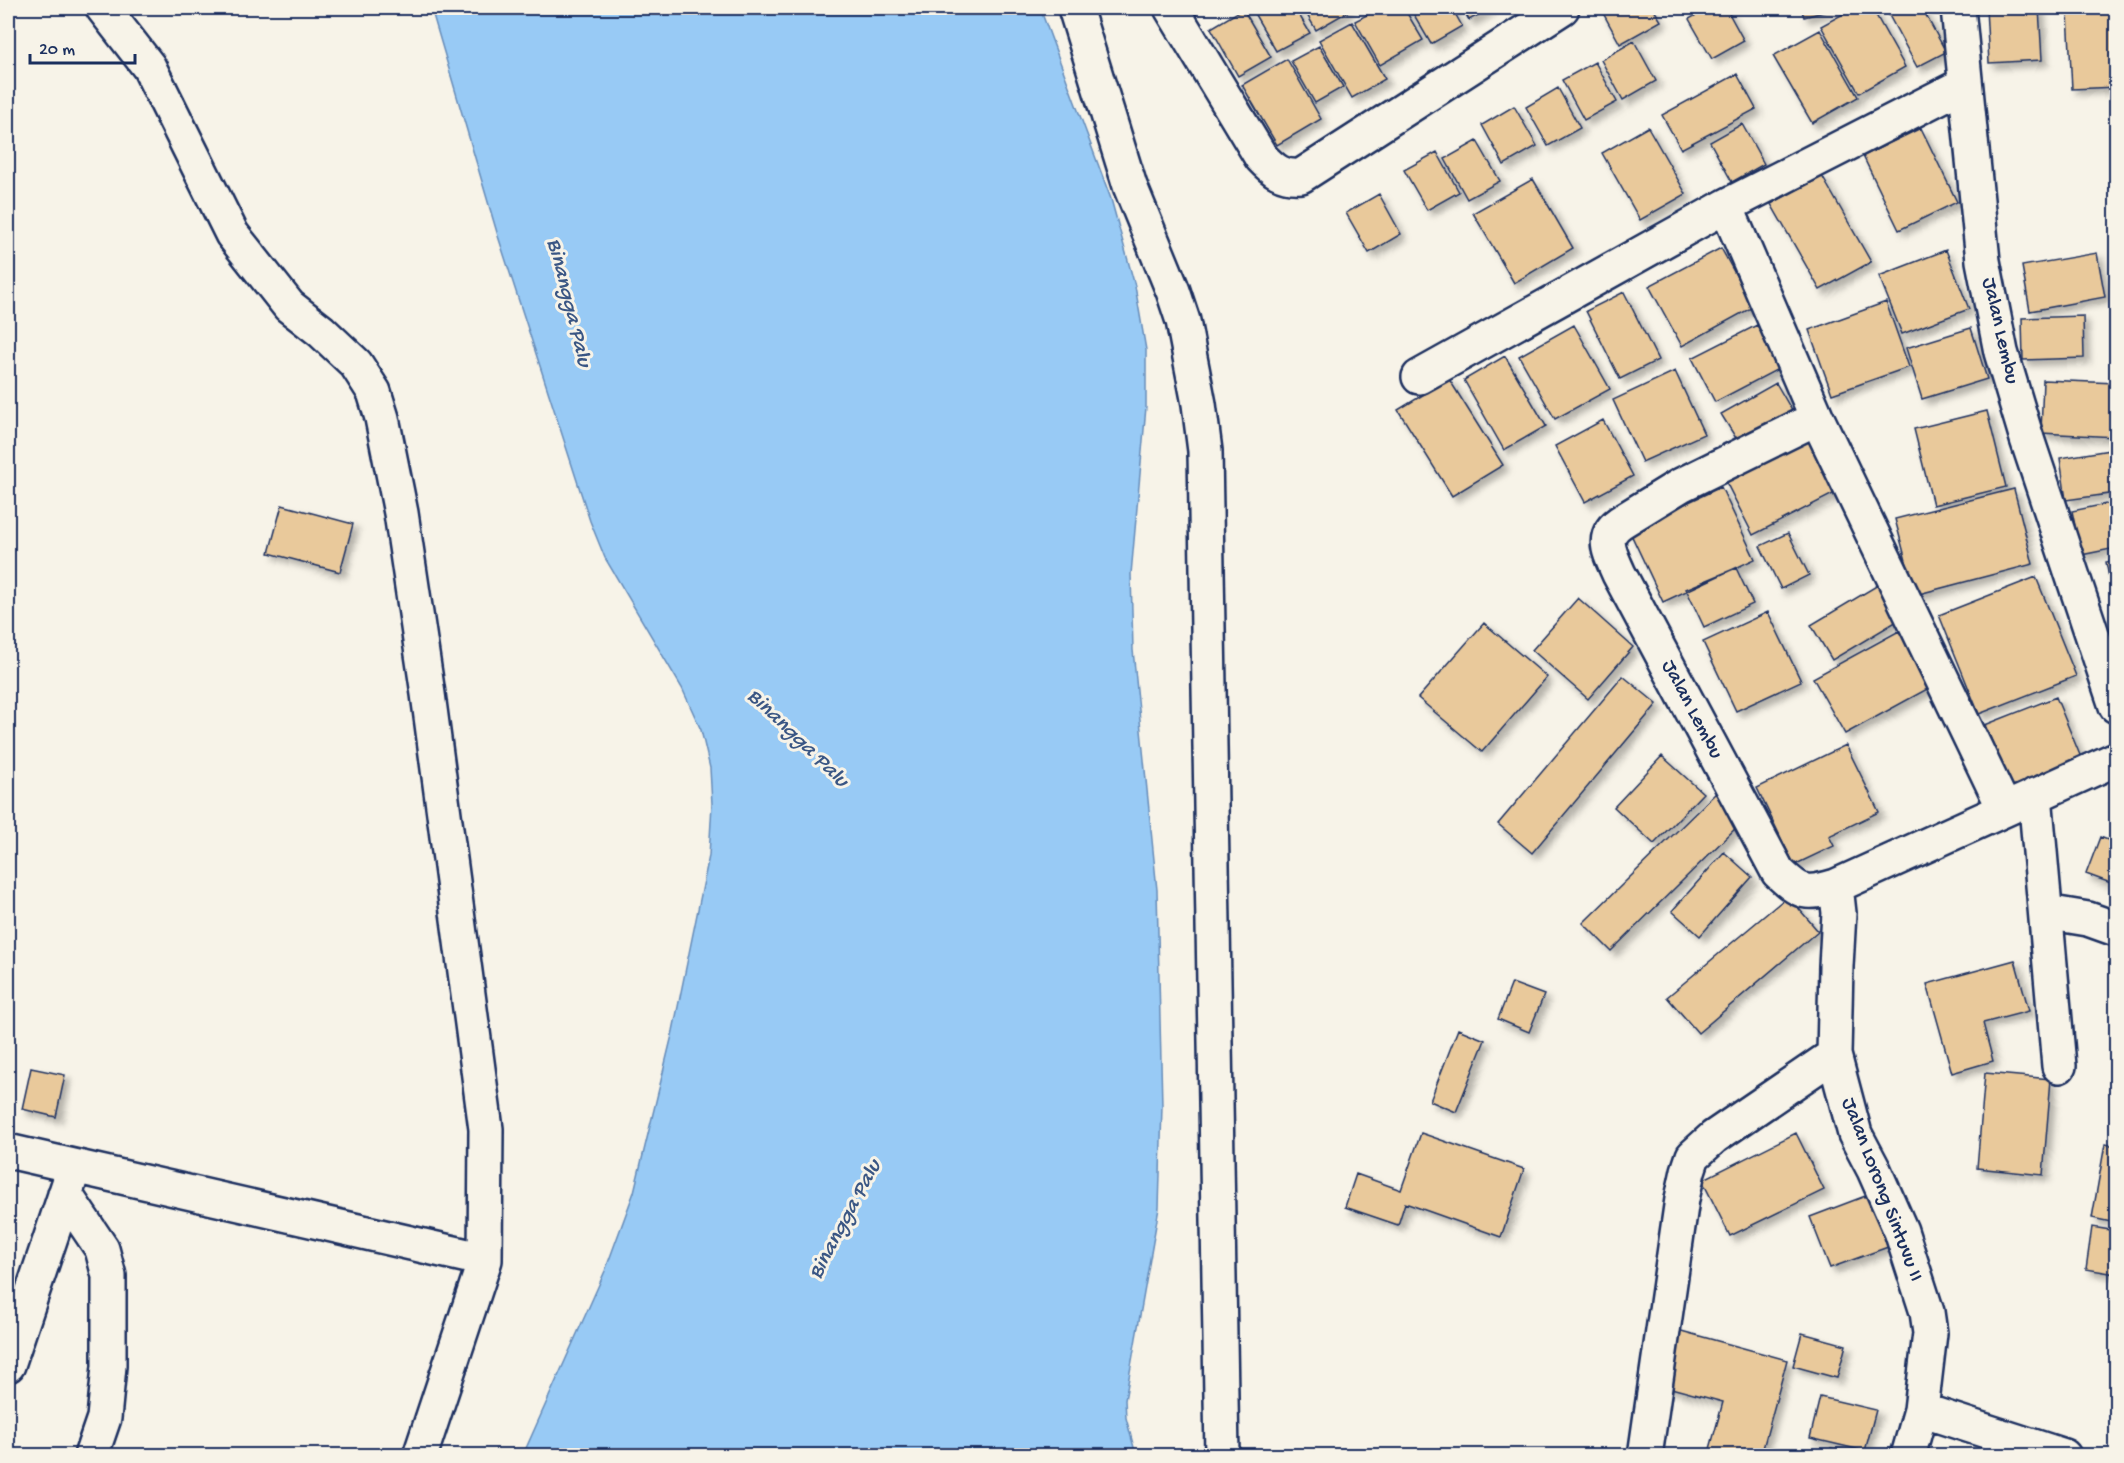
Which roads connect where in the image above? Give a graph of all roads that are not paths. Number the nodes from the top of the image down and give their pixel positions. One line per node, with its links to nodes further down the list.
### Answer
1 (103, 8): 21 (street)
2 (1075, 8): 26 (street)
3 (1562, 8): 5 (street)
4 (1958, 8): 6 (street, Jalan Lembu)
5 (1180, 11)
6 (1965, 84): 7 (street); 10 (street, Jalan Lembu)
7 (1726, 206): 8 (street); 9 (street)
8 (1419, 377)
9 (1817, 418): 13 (street); 14 (street, Jalan Lembu)
10 (2116, 706)
11 (2116, 759): 12 (street, Jalan Lembu)
12 (2035, 795): 13 (street, Jalan Lembu); 15 (street)
13 (2004, 808): 14 (street, Jalan Lembu)
14 (1836, 886): 17 (street, Jalan Lorong Sintuvu II)
15 (2046, 912): 16 (street); 18 (street)
16 (2116, 929)
17 (1834, 1055): 23 (street, Jalan Lorong Sintuvu II); 27 (street)
18 (2060, 1066)
19 (8, 1151): 20 (street)
20 (70, 1180): 21 (street); 22 (street); 24 (street)
21 (486, 1260): 25 (street)
22 (8, 1365)
23 (1922, 1410): 28 (street, Jalan Lorong Sintuvu II); 29 (street)
24 (91, 1455)
25 (420, 1455)
26 (1222, 1455)
27 (1646, 1455)
28 (1908, 1455)
29 (2064, 1455)

